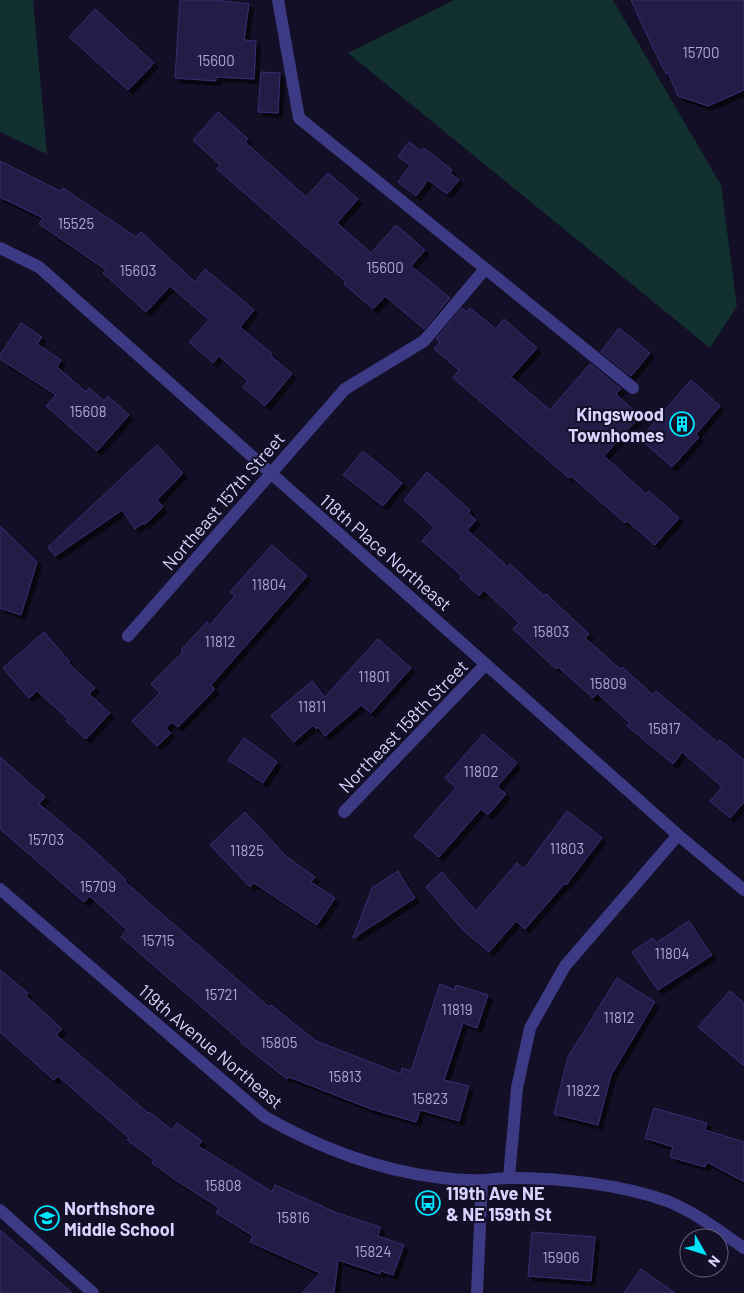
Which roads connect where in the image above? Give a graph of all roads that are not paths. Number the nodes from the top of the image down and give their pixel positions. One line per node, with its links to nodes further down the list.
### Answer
1 (278, 0): 3 (street)
2 (0, 248): 5 (street, 118th Place Northeast)
3 (485, 268): 4 (street); 5 (street, Northeast 157th Street)
4 (633, 388)
5 (270, 474): 6 (street, Northeast 157th Street); 7 (street, 118th Place Northeast)
6 (128, 636)
7 (486, 664): 8 (street, Northeast 158th Street); 9 (street, 118th Place Northeast)
8 (344, 812)
9 (678, 835): 11 (street, 118th Place Northeast); 12 (street)
10 (0, 889): 13 (street, 119th Avenue Northeast)
11 (744, 890)
12 (509, 1178): 13 (street, 119th Avenue Northeast); 15 (street, 119th Avenue Northeast)
13 (482, 1180): 17 (street)
14 (0, 1210): 16 (street)
15 (744, 1248)
16 (93, 1293)
17 (477, 1293)

